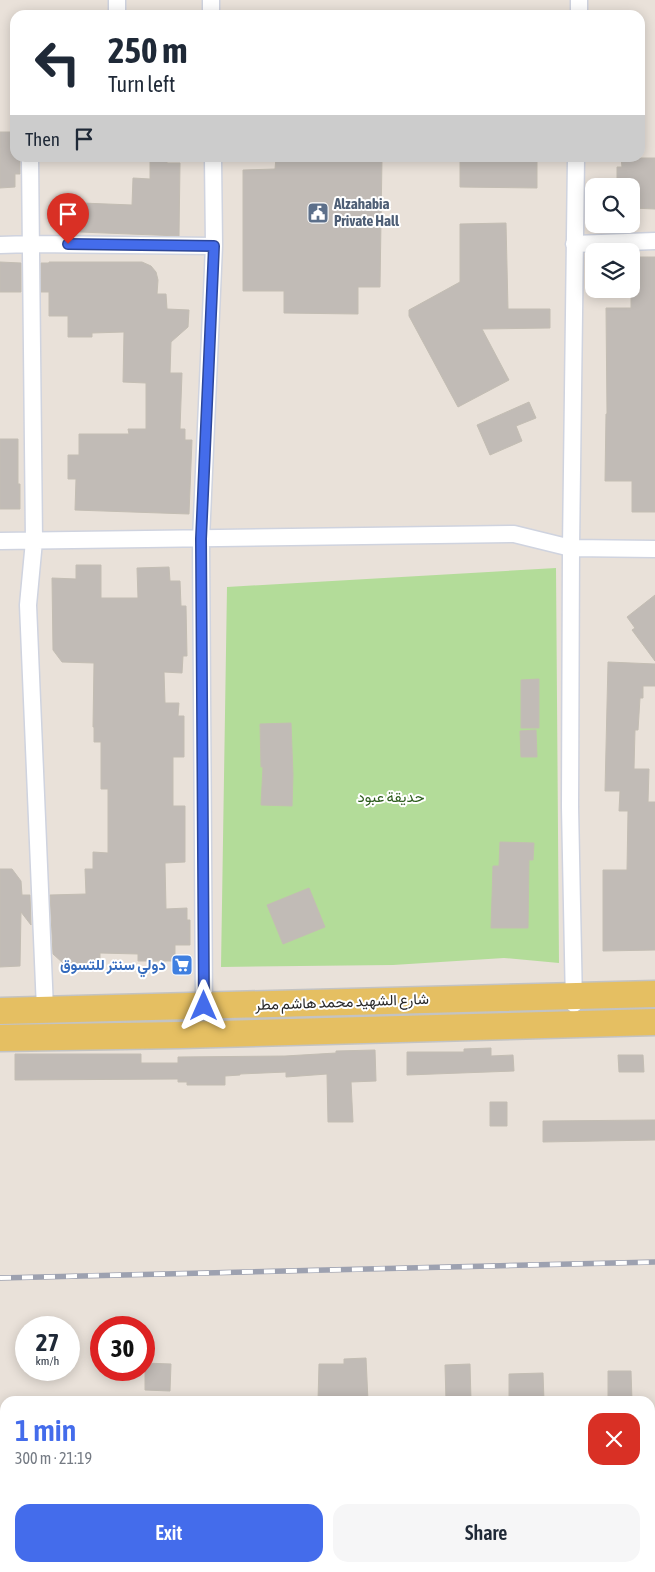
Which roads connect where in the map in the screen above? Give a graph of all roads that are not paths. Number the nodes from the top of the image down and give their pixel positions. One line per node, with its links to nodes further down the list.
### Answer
1 (30, 162): 5 (street)
2 (213, 162): 8 (street)
3 (576, 162): 6 (street)
4 (655, 241): 6 (street)
5 (32, 244): 7 (street); 8 (street); 11 (street)
6 (574, 244): 12 (street)
7 (0, 245)
8 (214, 246): 9 (street)
9 (201, 539): 11 (street); 12 (street); 16 (street)
10 (0, 541): 11 (street)
11 (34, 542): 17 (street)
12 (571, 548): 13 (street); 15 (street)
13 (655, 548)
14 (655, 994): 15 (main road, شارع الشهيد محمد هاشم مطر)
15 (574, 996): 16 (main road, شارع الشهيد محمد هاشم مطر); 20 (street)
16 (204, 1006): 17 (main road, شارع الشهيد محمد هاشم مطر)
17 (45, 1009): 18 (main road, شارع الشهيد محمد هاشم مطر)
18 (0, 1011)
19 (655, 1022): 20 (main road, شارع الشهيد محمد هاشم مطر)
20 (574, 1024): 21 (main road, شارع الشهيد محمد هاشم مطر)
21 (0, 1038)

